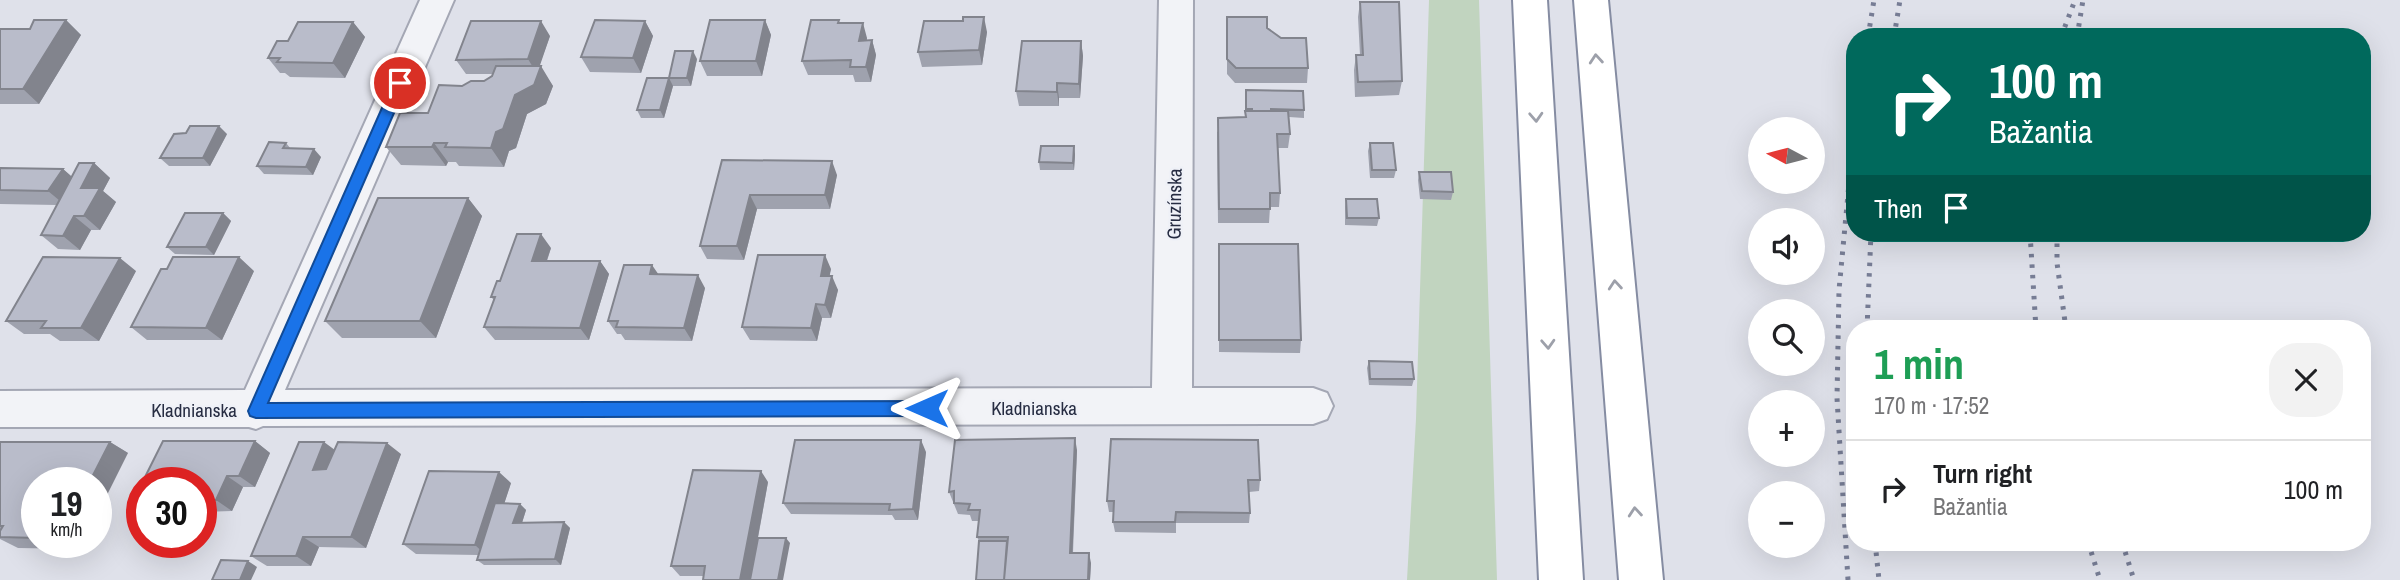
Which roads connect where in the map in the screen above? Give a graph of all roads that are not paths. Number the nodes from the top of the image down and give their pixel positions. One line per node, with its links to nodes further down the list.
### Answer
1 (437, 0): 8 (street)
2 (1176, 0): 6 (street, Gruzínska)
3 (1530, 0): 9 (highway, one-way to 9)
4 (1591, 0): 10 (highway, one-way to 4)
5 (1313, 406): 6 (street, Kladnianska)
6 (1172, 408): 8 (street, Kladnianska)
7 (0, 409): 8 (street, Kladnianska)
8 (256, 411)
9 (1561, 580)
10 (1641, 580)

